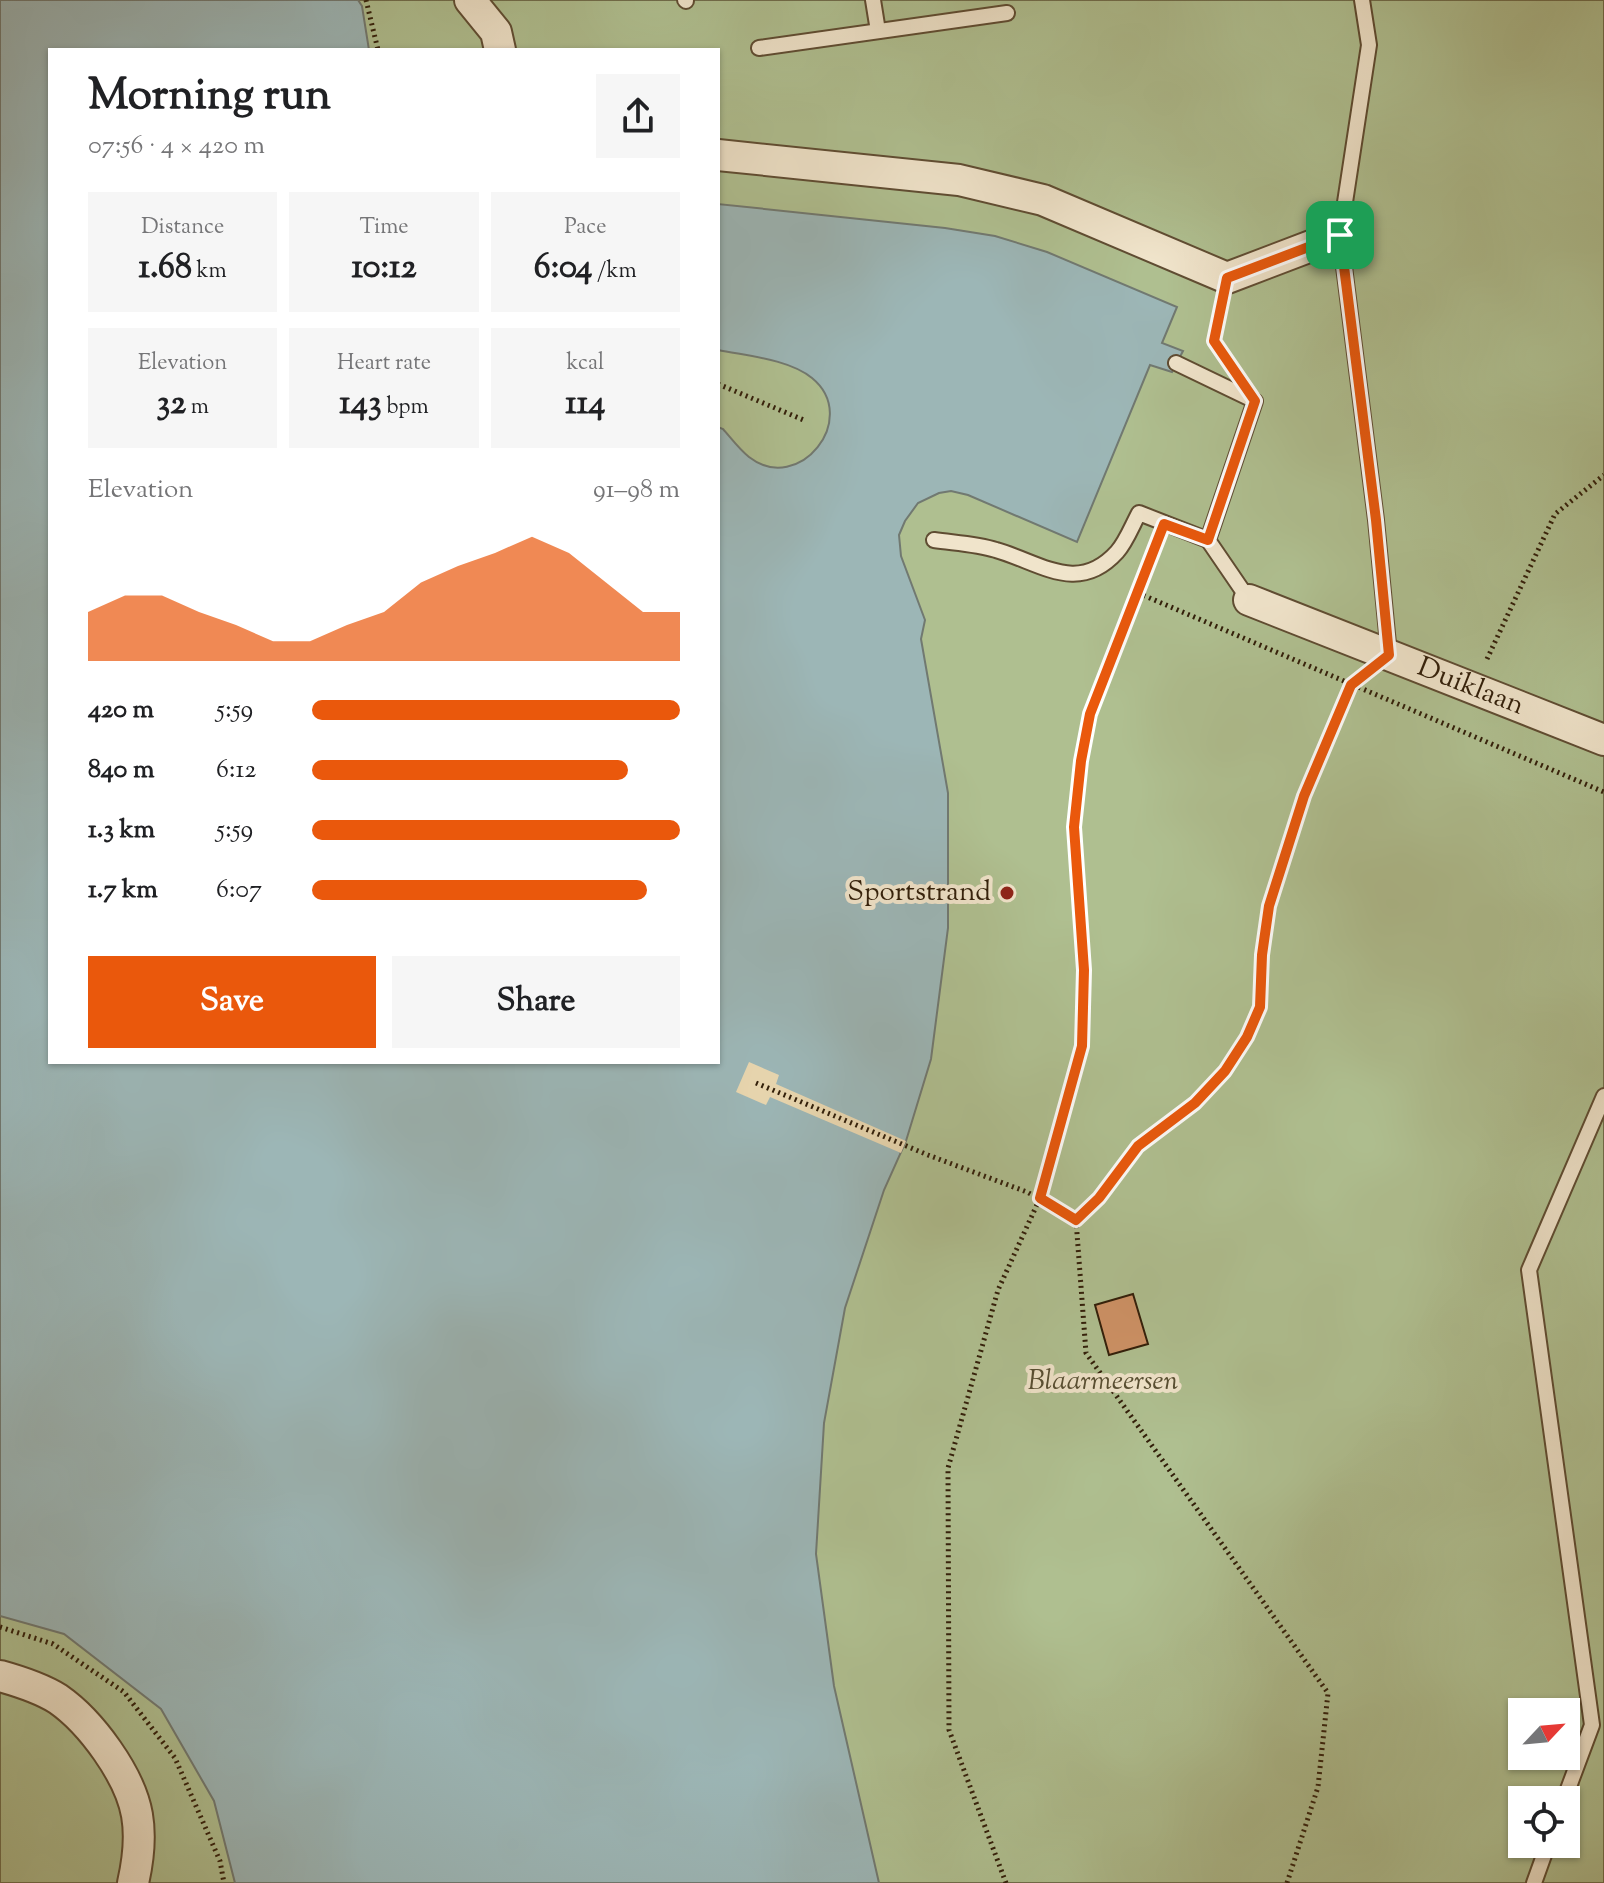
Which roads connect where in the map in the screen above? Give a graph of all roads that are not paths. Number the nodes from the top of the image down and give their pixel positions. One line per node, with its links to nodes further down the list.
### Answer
1 (470, 0): 6 (street)
2 (873, 0): 5 (lane)
3 (1362, 0): 9 (lane)
4 (1007, 13): 5 (lane)
5 (878, 31): 7 (lane)
6 (500, 48)
7 (759, 48)
8 (720, 155): 9 (street)
9 (1340, 235): 14 (lane)
10 (1176, 363): 12 (lane)
11 (934, 540): 12 (lane)
12 (1208, 540): 13 (lane)
13 (1249, 600): 14 (street, Duiklaan)
14 (1389, 655): 15 (street, Duiklaan)
15 (1604, 740)
16 (1604, 1096): 18 (lane)
17 (0, 1676): 20 (street)
18 (1569, 1786)
19 (1543, 1858): 21 (lane)
20 (133, 1883)
21 (1534, 1883)

